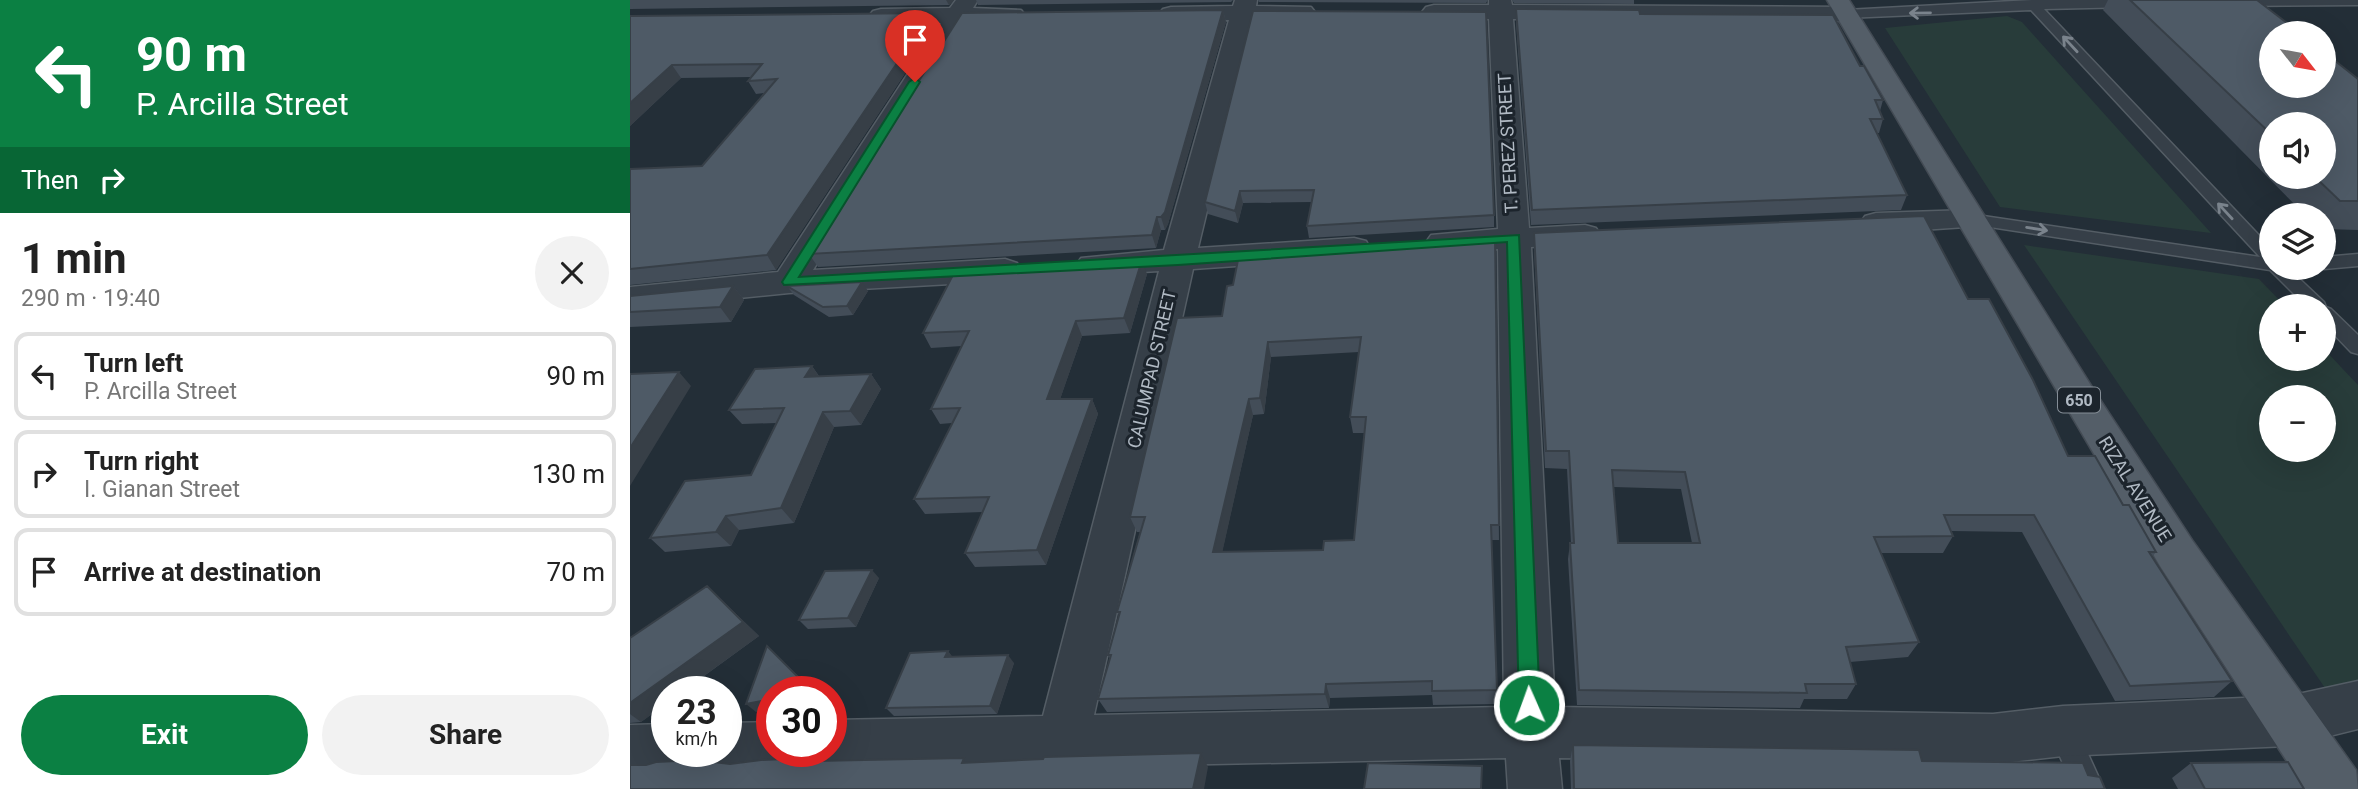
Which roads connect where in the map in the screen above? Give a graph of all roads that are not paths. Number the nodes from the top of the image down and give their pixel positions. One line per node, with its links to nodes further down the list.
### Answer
1 (2358, 1): 4 (lane)
2 (2060, 2): 5 (lane); 6 (lane)
3 (2217, 2): 4 (lane)
4 (2255, 2): 17 (lane)
5 (2141, 3)
6 (2032, 4): 10 (lane, one-way to 10); 22 (lane, one-way to 6)
7 (1244, 6): 12 (street); 14 (street); 23 (street, CALUMPAD STREET)
8 (1500, 6): 9 (street); 13 (street); 21 (street, T. PEREZ STREET)
9 (1644, 7): 10 (street)
10 (1842, 7): 18 (main road, RIZAL AVENUE / 650)
11 (962, 8): 15 (street); 16 (street); 28 (street)
12 (1324, 12)
13 (1405, 12)
14 (1148, 14)
15 (1040, 15)
16 (861, 16)
17 (2275, 18)
18 (1970, 219): 19 (street); 25 (lane, one-way to 25); 34 (main road, RIZAL AVENUE / 650)
19 (1845, 224)
20 (1611, 234): 21 (street)
21 (1514, 238): 23 (street); 36 (street, T. PEREZ STREET)
22 (2259, 249)
23 (1178, 260): 28 (street); 37 (street, CALUMPAD STREET)
24 (2358, 260): 26 (lane)
25 (2259, 261)
26 (2336, 262)
27 (2290, 280): 29 (lane)
28 (789, 282): 30 (street)
29 (2305, 294)
30 (630, 298)
31 (2336, 325): 32 (lane)
32 (2358, 347)
33 (2358, 705): 34 (street)
34 (2288, 721): 35 (street); 43 (main road, RIZAL AVENUE / 650)
35 (2063, 731): 36 (street); 42 (lane)
36 (1530, 732): 37 (street); 41 (street, T. PEREZ STREET)
37 (1063, 740): 38 (street)
38 (847, 746)
39 (651, 750): 40 (street)
40 (630, 751)
41 (1535, 789)
42 (2089, 789)
43 (2337, 789)

